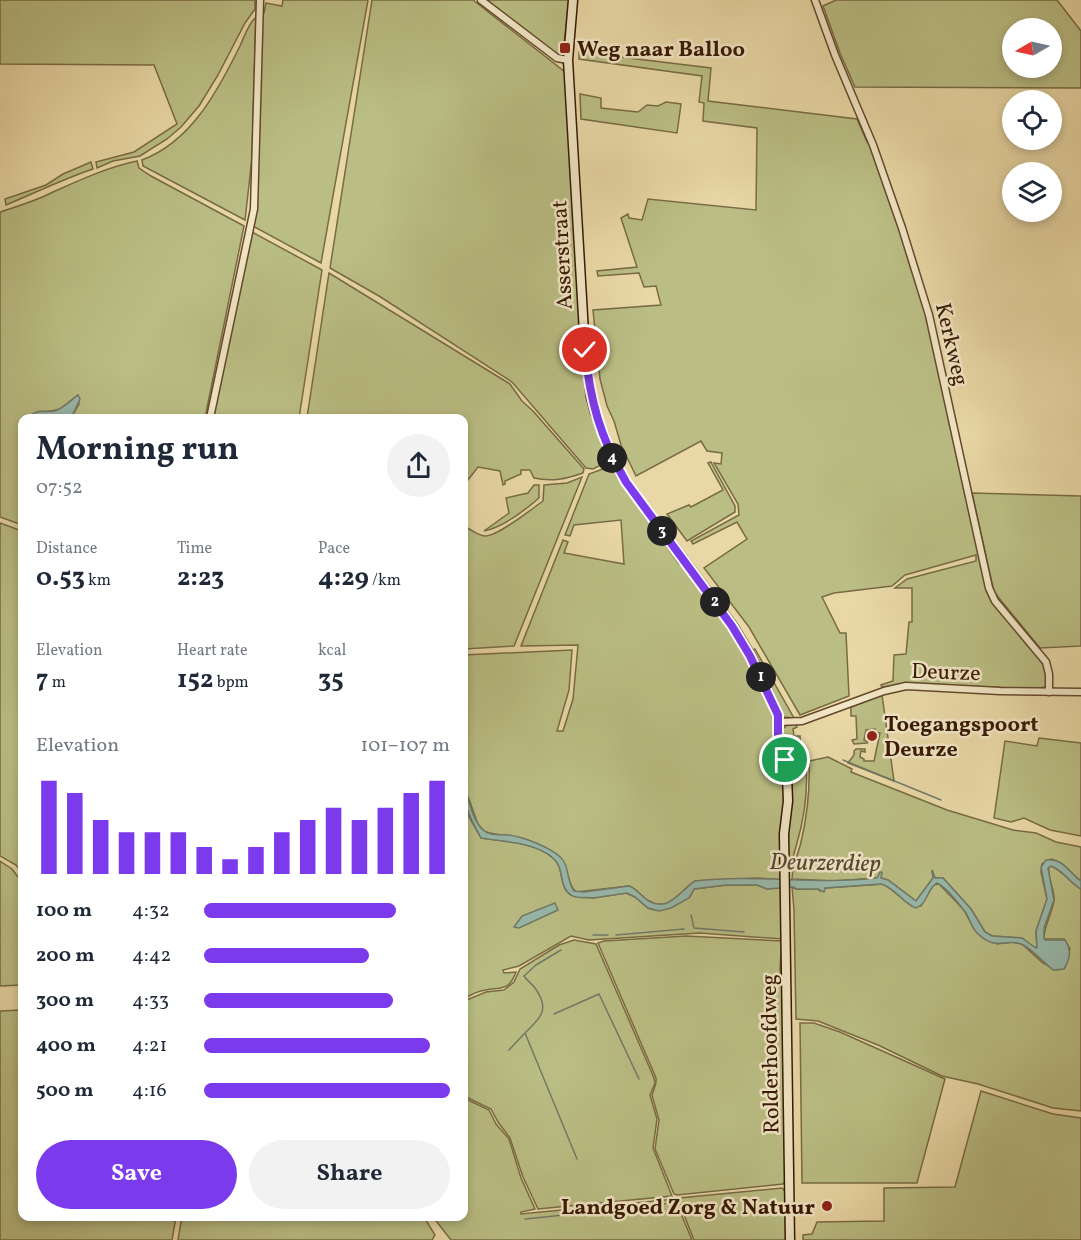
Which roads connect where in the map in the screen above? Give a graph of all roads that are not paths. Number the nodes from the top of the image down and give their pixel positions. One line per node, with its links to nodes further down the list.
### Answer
1 (260, 0): 6 (street)
2 (481, 0): 5 (street)
3 (573, 0): 5 (main road, Asserstraat)
4 (815, 0): 7 (street, Kerkweg)
5 (568, 60): 9 (main road, Asserstraat)
6 (211, 414)
7 (1049, 692): 8 (street, Deurze); 9 (street, Deurze)
8 (1081, 692)
9 (779, 722): 10 (main road, Asserstraat)
10 (784, 872): 11 (main road, Rolderhoofdweg)
11 (790, 1240)

